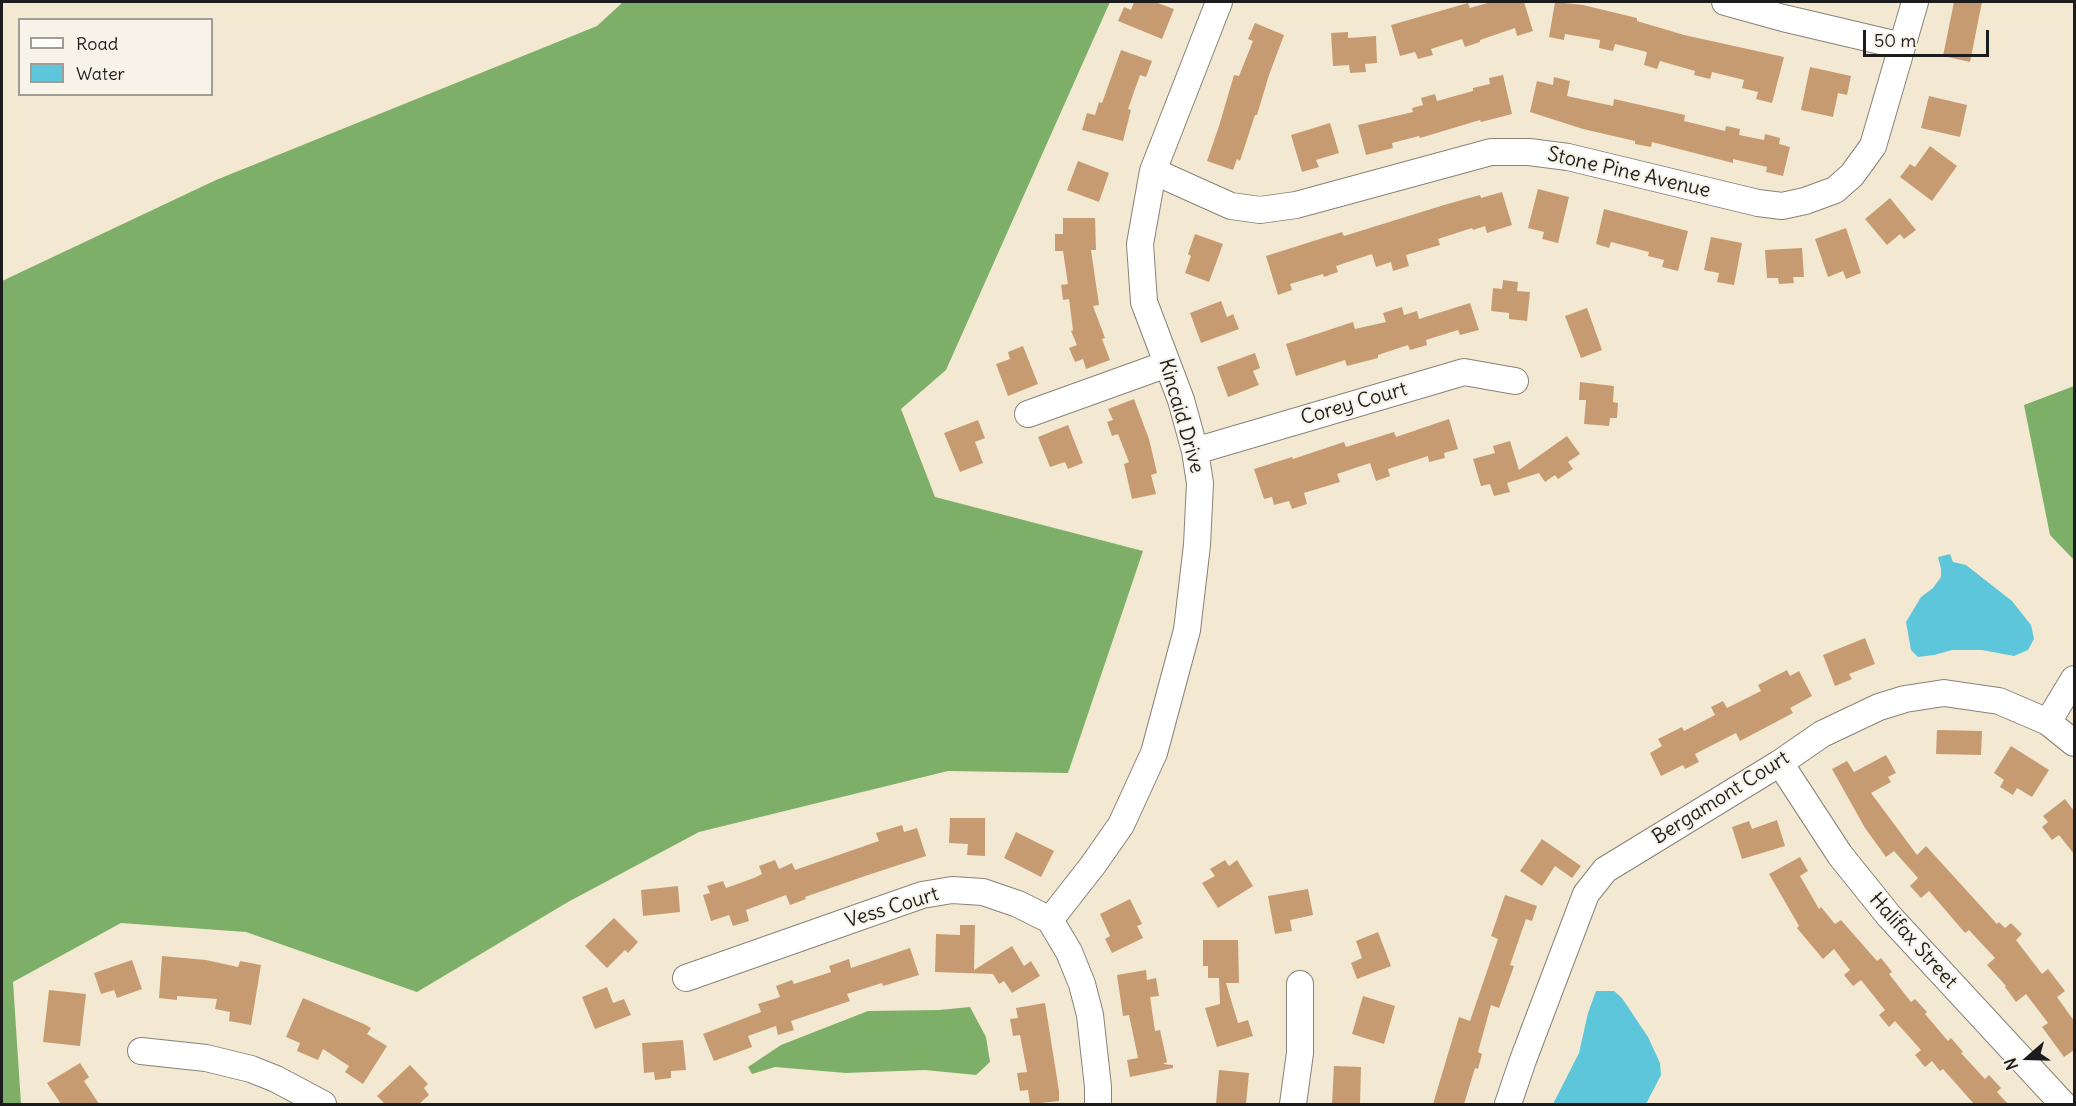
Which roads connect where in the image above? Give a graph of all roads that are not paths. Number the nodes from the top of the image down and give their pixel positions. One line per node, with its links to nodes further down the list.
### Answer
1 (1219, 2): 5 (street, Kincaid Drive)
2 (1725, 2): 4 (street)
3 (1915, 2): 4 (street, Stone Pine Avenue)
4 (1902, 46): 5 (street, Stone Pine Avenue)
5 (1153, 171): 6 (street, Kincaid Drive)
6 (1167, 364): 8 (street); 9 (street, Kincaid Drive)
7 (1515, 381): 9 (street, Corey Court)
8 (1028, 414)
9 (1195, 451): 14 (street, Kincaid Drive)
10 (2074, 679): 11 (street)
11 (2048, 722): 12 (street, Bergamont Court); 13 (street, Bergamont Court)
12 (2074, 743)
13 (1780, 763): 21 (street, Bergamont Court); 22 (street, Halifax Street)
14 (1050, 920): 15 (street, Vess Court); 19 (street)
15 (686, 978)
16 (1300, 984): 20 (street)
17 (141, 1051): 18 (street)
18 (323, 1104)
19 (1098, 1104)
20 (1293, 1104)
21 (1508, 1104)
22 (2063, 1104)

